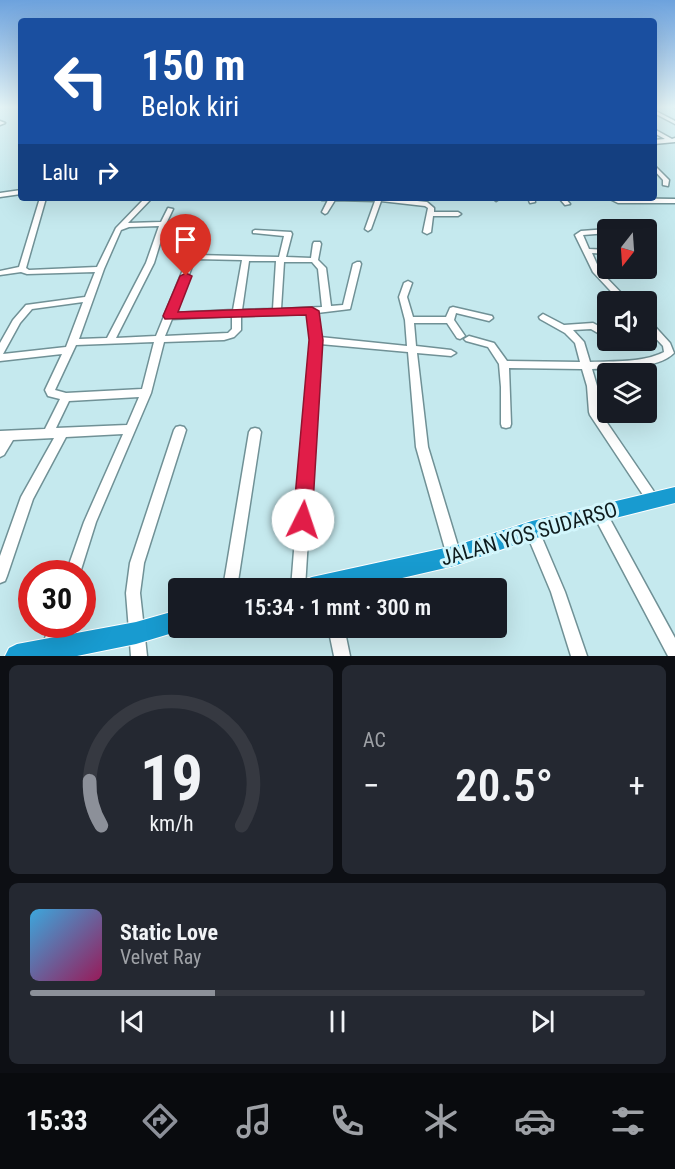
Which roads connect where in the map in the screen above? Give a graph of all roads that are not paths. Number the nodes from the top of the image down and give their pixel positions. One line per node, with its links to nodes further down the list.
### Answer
1 (673, 141): 2 (street)
2 (657, 142)
3 (657, 170): 4 (street)
4 (666, 185)
5 (18, 192): 6 (street)
6 (0, 195)
7 (42, 201): 35 (street)
8 (146, 201): 21 (street)
9 (331, 201): 17 (street)
10 (378, 201): 22 (street)
11 (403, 201): 18 (street)
12 (618, 201): 13 (street)
13 (657, 201)
14 (657, 201): 15 (street)
15 (675, 201)
16 (170, 209): 20 (street)
17 (325, 212)
18 (430, 214): 19 (street); 23 (street)
19 (458, 214)
20 (163, 224): 21 (street); 55 (street)
21 (122, 226): 36 (street)
22 (368, 229)
23 (427, 231)
24 (255, 232): 32 (street)
25 (597, 232): 28 (street)
26 (202, 233): 30 (street)
27 (317, 244): 33 (street)
28 (586, 250): 29 (street); 39 (street)
29 (597, 251)
30 (195, 257): 31 (street); 45 (street)
31 (246, 258): 32 (street); 44 (street)
32 (281, 259): 33 (street); 43 (street)
33 (314, 260): 41 (street)
34 (357, 264): 41 (street)
35 (22, 269): 36 (street); 37 (street)
36 (100, 269): 40 (street)
37 (0, 273)
38 (408, 283): 48 (street)
39 (615, 291)
40 (90, 299): 56 (street); 58 (street)
41 (327, 310): 42 (street)
42 (312, 311): 43 (street); 54 (street)
43 (277, 312): 44 (street)
44 (237, 313): 45 (street); 53 (street)
45 (170, 316): 53 (street)
46 (543, 317): 50 (street)
47 (489, 318): 49 (street)
48 (409, 320): 49 (street); 57 (street)
49 (450, 320): 61 (street)
50 (564, 328): 51 (street); 62 (street)
51 (597, 329)
52 (658, 335): 62 (street)
53 (160, 338): 55 (street); 63 (street)
54 (316, 340): 57 (street); 81 (street)
55 (110, 341): 56 (street)
56 (71, 346): 60 (street); 64 (street)
57 (411, 350): 59 (street); 77 (street)
58 (0, 352)
59 (451, 353)
60 (0, 358)
61 (504, 364): 62 (street); 65 (street)
62 (586, 366): 74 (street)
63 (146, 393): 64 (street); 66 (street)
64 (66, 397): 68 (street)
65 (506, 424)
66 (131, 429): 69 (street); 78 (street)
67 (180, 430): 84 (street)
68 (49, 432): 69 (street); 71 (street)
69 (63, 432): 79 (street)
70 (255, 432): 80 (street)
71 (5, 435): 72 (street)
72 (0, 452)
73 (675, 495): 74 (highway, JALAN YOS SUDARSO)
74 (653, 500): 75 (highway, JALAN YOS SUDARSO)
75 (600, 514): 76 (highway, JALAN YOS SUDARSO); 87 (street)
76 (532, 530): 77 (highway, JALAN YOS SUDARSO); 91 (street)
77 (454, 556): 82 (highway, JALAN YOS SUDARSO)
78 (77, 560)
79 (0, 576)
80 (232, 578)
81 (299, 578)
82 (361, 578)
83 (168, 624): 84 (highway)
84 (136, 633): 86 (highway); 89 (street)
85 (338, 638): 90 (street)
86 (55, 651): 88 (highway)
87 (675, 654)
88 (17, 656)
89 (139, 656)
90 (342, 656)
91 (579, 656)

